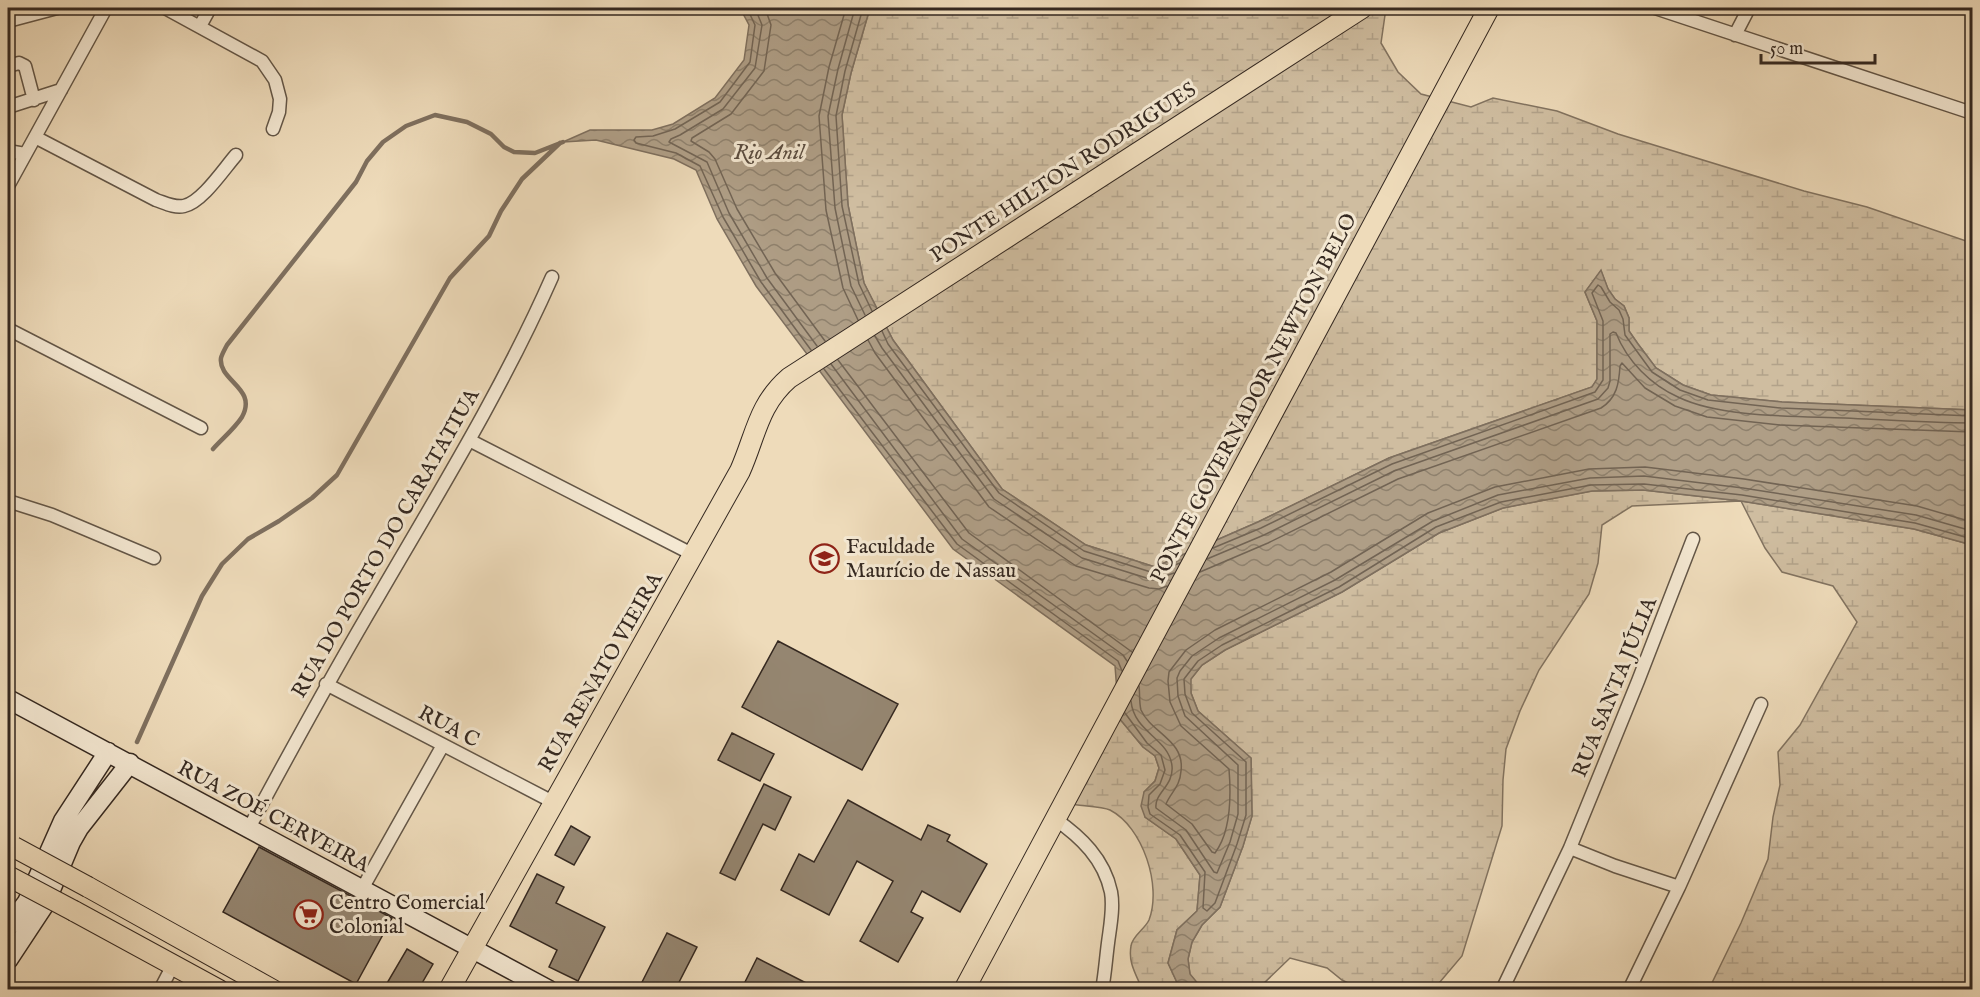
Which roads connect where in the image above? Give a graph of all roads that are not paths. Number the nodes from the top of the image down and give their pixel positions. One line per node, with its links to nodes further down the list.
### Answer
1 (57, 8): 9 (street)
2 (106, 8): 13 (street)
3 (165, 8): 10 (street)
4 (210, 8): 10 (street)
5 (1362, 8): 25 (main road, PONTE HILTON RODRIGUES)
6 (1489, 8): 39 (main road, PONTE GOVERNADOR NEWTON BELO)
7 (1655, 8): 11 (street)
8 (1749, 8): 11 (street)
9 (8, 21)
10 (200, 26): 17 (street)
11 (1735, 35): 16 (street)
12 (8, 66): 14 (street)
13 (61, 90): 14 (street); 18 (street)
14 (34, 100): 15 (street)
15 (8, 107)
16 (1972, 113)
17 (273, 129)
18 (35, 137): 20 (street); 21 (street)
19 (8, 151): 20 (street)
20 (25, 154): 22 (street)
21 (236, 155)
22 (8, 186)
23 (552, 276): 27 (street, RUA DO PORTO DO CARATATIUA)
24 (8, 329): 26 (street)
25 (789, 378): 30 (main road, RUA RENATO VIEIRA)
26 (201, 428)
27 (469, 440): 30 (street); 32 (street, RUA DO PORTO DO CARATATIUA)
28 (8, 501): 31 (street)
29 (1693, 539): 42 (street, RUA SANTA JÚLIA)
30 (694, 555): 38 (main road, RUA RENATO VIEIRA)
31 (154, 558)
32 (326, 684): 35 (street, RUA C); 40 (street, RUA DO PORTO DO CARATATIUA)
33 (8, 699): 36 (street, RUA ZOÉ CERVEIRA)
34 (1761, 704): 44 (street)
35 (443, 745): 38 (street, RUA C); 45 (street)
36 (108, 752): 37 (street, RUA ZOÉ CERVEIRA); 46 (street)
37 (129, 763): 40 (street, RUA ZOÉ CERVEIRA); 48 (street)
38 (553, 802): 47 (main road, RUA RENATO VIEIRA)
39 (1055, 819): 55 (main road, PONTE GOVERNADOR NEWTON BELO); 56 (street)
40 (249, 828): 45 (street, RUA ZOÉ CERVEIRA)
41 (11, 845): 53 (main road, bridge)
42 (1570, 848): 44 (street); 57 (street, RUA SANTA JÚLIA)
43 (8, 876): 49 (main road, bridge)
44 (1679, 887): 58 (street)
45 (362, 889): 47 (street, RUA ZOÉ CERVEIRA)
46 (8, 927)
47 (471, 948): 50 (street, RUA ZOÉ CERVEIRA); 54 (main road, RUA RENATO VIEIRA)
48 (8, 960)
49 (174, 965): 51 (street); 52 (main road)
50 (540, 987)
51 (160, 990)
52 (219, 990)
53 (273, 990)
54 (449, 990)
55 (964, 990)
56 (1102, 990)
57 (1502, 990)
58 (1629, 990)

